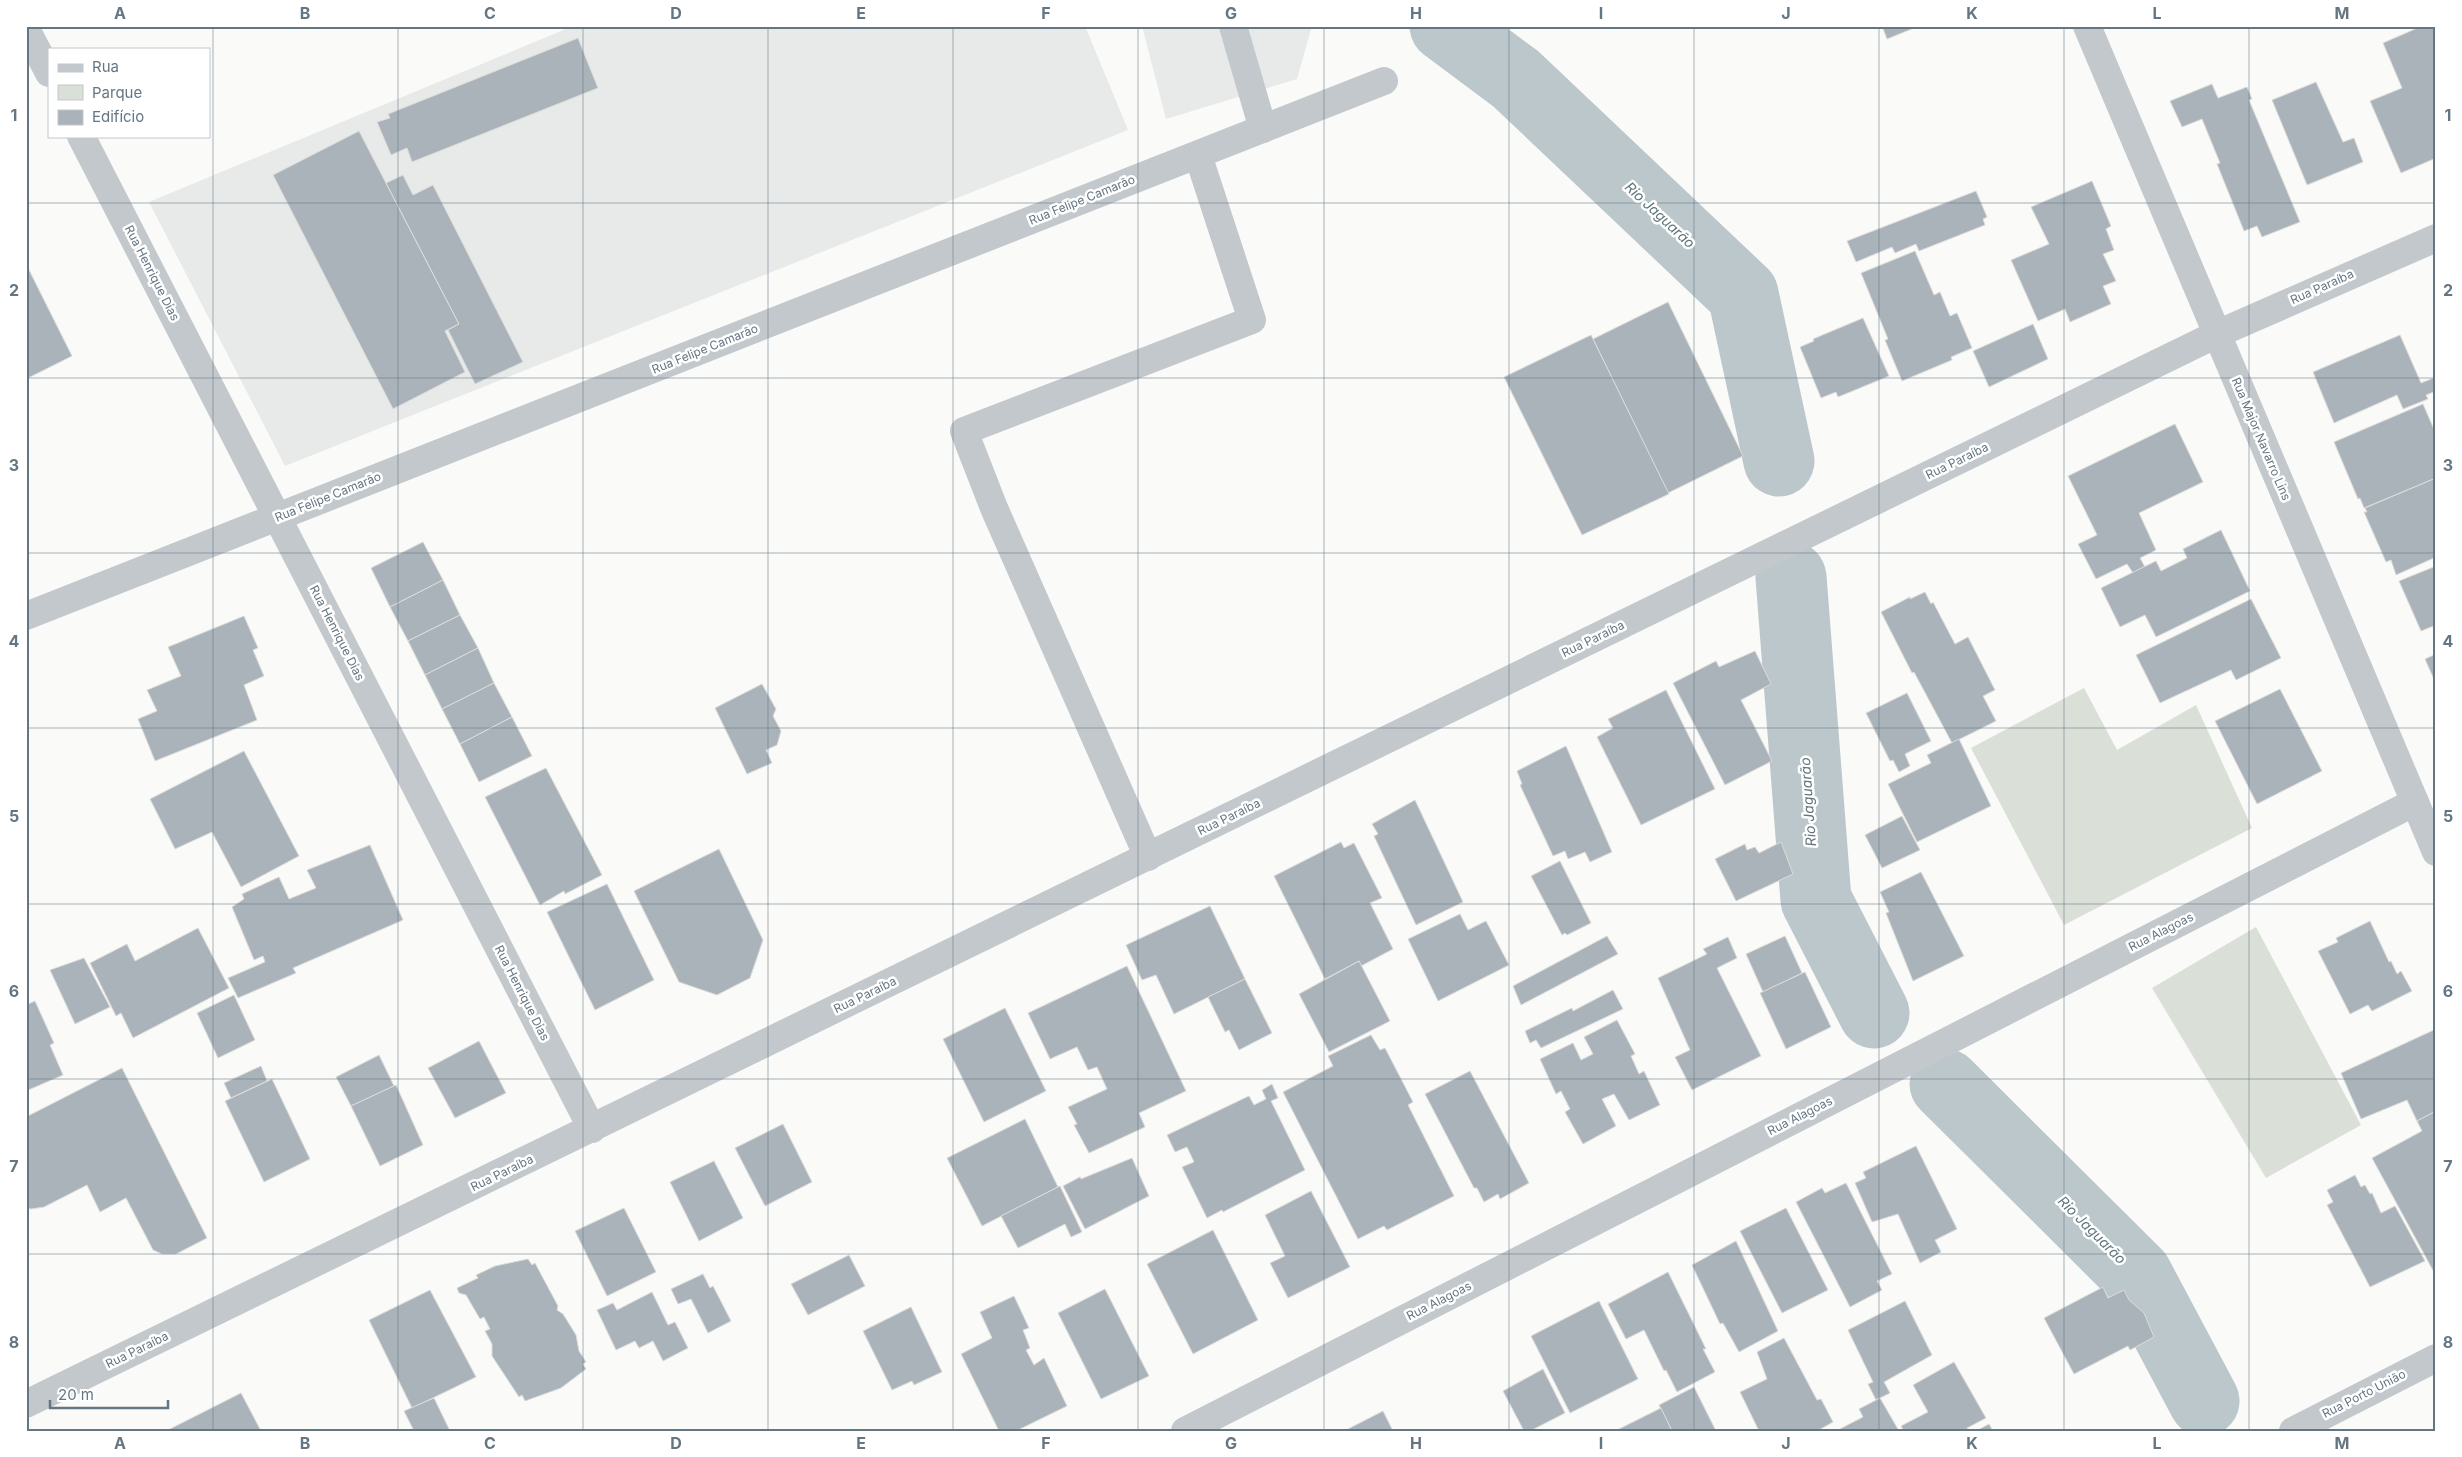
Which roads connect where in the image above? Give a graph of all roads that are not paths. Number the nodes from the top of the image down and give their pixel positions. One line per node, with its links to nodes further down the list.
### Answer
1 (1233, 26): 6 (street)
2 (2087, 26): 10 (street, Rua Major Navarro Lins)
3 (26, 29): 4 (street)
4 (48, 71)
5 (1384, 81): 6 (street, Rua Felipe Camarão)
6 (1263, 129): 8 (street, Rua Felipe Camarão)
7 (82, 138): 11 (street, Rua Henrique Dias)
8 (1198, 155): 11 (street, Rua Felipe Camarão); 15 (street)
9 (2436, 238): 10 (street, Rua Paraíba)
10 (2217, 334): 13 (street, Rua Major Navarro Lins); 15 (street, Rua Paraíba)
11 (278, 517): 12 (street, Rua Felipe Camarão); 16 (street, Rua Henrique Dias)
12 (26, 616)
13 (2415, 802): 14 (street, Rua Major Navarro Lins); 19 (street, Rua Alagoas)
14 (2436, 852)
15 (1148, 857): 16 (street, Rua Paraíba)
16 (592, 1129): 18 (street, Rua Paraíba)
17 (2436, 1358): 20 (street, Rua Porto União)
18 (26, 1404)
19 (1186, 1431)
20 (2293, 1431)

